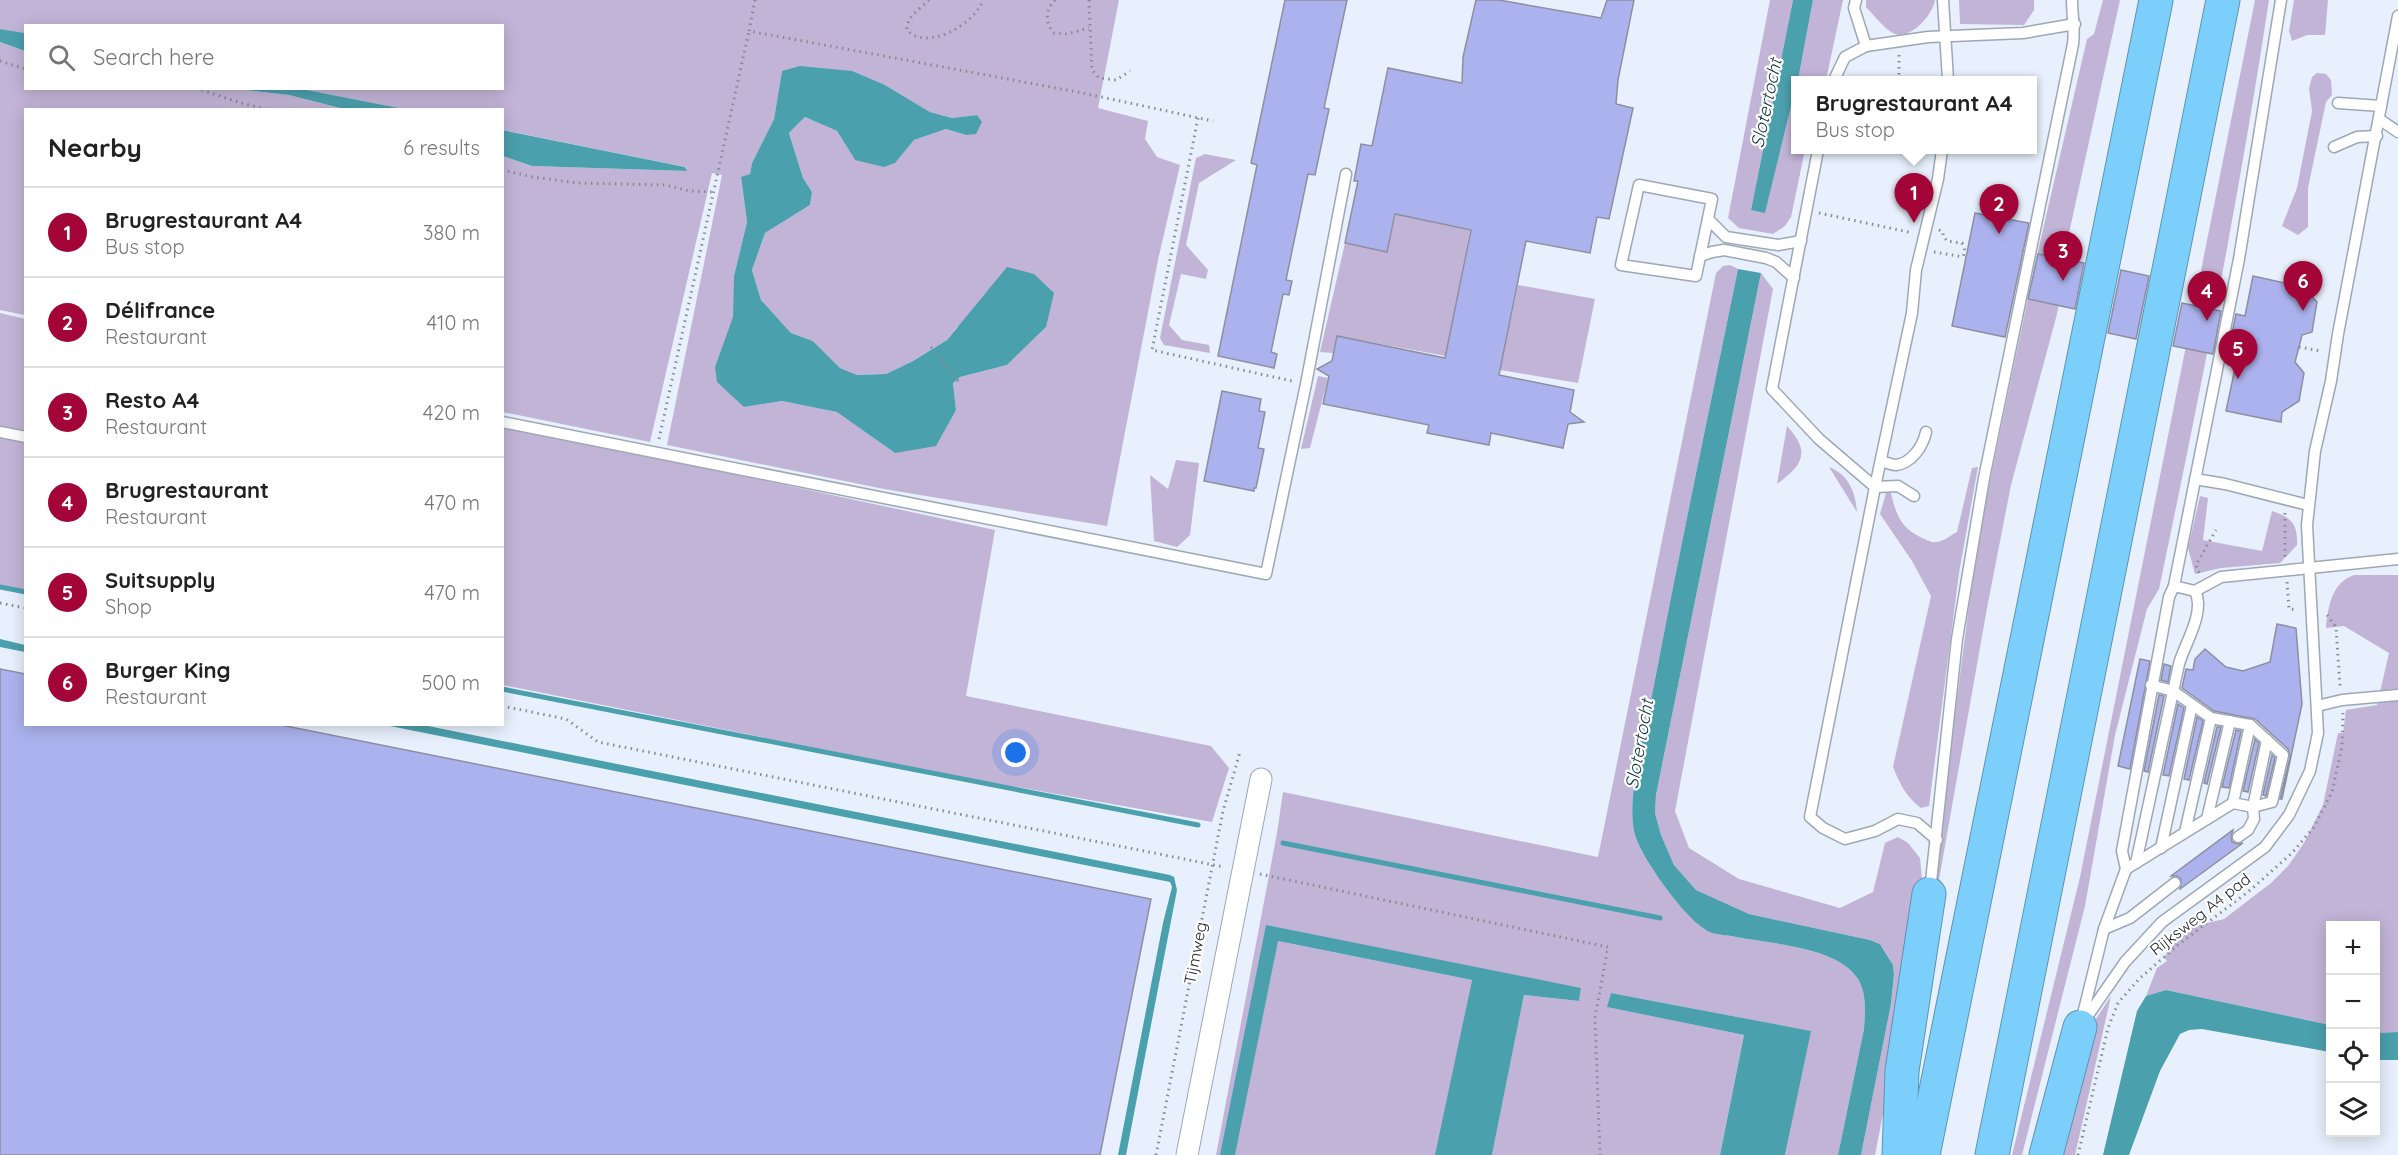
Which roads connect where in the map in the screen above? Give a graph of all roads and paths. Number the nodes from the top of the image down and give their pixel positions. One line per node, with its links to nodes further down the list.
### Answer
1 (755, 0): 16 (path)
2 (929, 0): 3 (path)
3 (983, 0)
4 (1055, 0): 15 (path)
5 (1089, 0): 15 (path)
6 (1856, 0): 19 (lane)
7 (1943, 0): 17 (lane)
8 (2062, 0): 14 (lane)
9 (2072, 0): 14 (lane)
10 (2156, 0): 101 (highway)
11 (2223, 0): 102 (highway)
12 (2281, 0): 59 (lane)
13 (2398, 16): 28 (lane)
14 (2074, 19): 17 (lane); 88 (lane)
15 (1089, 28): 22 (path)
16 (749, 31): 30 (path); 40 (path)
17 (1944, 37): 18 (lane); 25 (lane)
18 (1899, 41): 19 (lane); 23 (path)
19 (1866, 46): 24 (lane)
20 (0, 61): 21 (path)
21 (24, 68)
22 (1130, 71)
23 (1899, 75)
24 (1836, 76)
25 (1948, 76)
26 (202, 90): 29 (path)
27 (2338, 103): 28 (lane)
28 (2381, 106): 31 (lane)
29 (261, 108)
30 (1198, 118): 32 (path); 52 (path)
31 (2379, 118): 33 (lane); 34 (lane)
32 (1213, 121)
33 (2398, 132)
34 (2377, 136): 35 (lane); 50 (lane)
35 (2334, 147)
36 (1817, 154): 41 (lane)
37 (1941, 154): 43 (lane)
38 (504, 170): 40 (path)
39 (1346, 174): 52 (lane)
40 (714, 192): 57 (path)
41 (1806, 211): 43 (path); 44 (lane)
42 (1708, 219): 44 (lane); 46 (lane); 46 (lane)
43 (1924, 231): 45 (path); 58 (lane)
44 (1801, 241): 47 (lane)
45 (1950, 255)
46 (1700, 256): 47 (lane)
47 (1794, 278): 60 (lane)
48 (931, 347): 51 (path)
49 (2299, 347): 50 (path)
50 (2335, 354): 62 (lane)
51 (959, 382)
52 (1306, 384): 57 (lane)
53 (504, 422): 57 (lane)
54 (0, 432): 56 (lane)
55 (1926, 432): 58 (lane)
56 (24, 437)
57 (656, 452)
58 (1881, 461): 60 (lane)
59 (2195, 479): 62 (lane); 66 (lane)
60 (1875, 487): 61 (lane); 88 (lane)
61 (1914, 496)
62 (2308, 505): 65 (lane)
63 (2216, 530): 67 (path)
64 (2398, 559): 65 (lane)
65 (2309, 567): 67 (lane); 76 (lane)
66 (2174, 586): 67 (lane); 70 (lane)
67 (2199, 589): 71 (lane)
68 (0, 603): 69 (path)
69 (24, 608)
70 (2151, 685): 71 (lane); 91 (lane)
71 (2174, 691): 74 (lane); 91 (lane)
72 (2398, 695): 73 (lane)
73 (2342, 700): 76 (lane); 104 (path, Rijksweg A4 pad)
74 (2192, 705): 77 (lane); 89 (lane)
75 (504, 706): 90 (path)
76 (2317, 706): 96 (lane)
77 (2211, 718): 78 (lane); 86 (lane)
78 (2230, 721): 79 (lane); 85 (lane)
79 (2250, 725): 80 (lane); 83 (lane)
80 (2267, 740): 84 (lane); 84 (lane)
81 (1239, 752): 90 (path, Tijmweg)
82 (1261, 779): 92 (street, Tijmweg)
83 (2233, 803): 84 (lane); 85 (lane)
84 (2253, 807): 87 (lane)
85 (2207, 819): 86 (lane)
86 (2186, 832): 89 (lane)
87 (2238, 837)
88 (1937, 840): 94 (lane)
89 (2161, 848): 91 (lane)
90 (1213, 865): 92 (path); 97 (path, Tijmweg)
91 (2131, 866): 95 (lane)
92 (1244, 871): 98 (street, Tijmweg); 99 (path)
93 (2175, 883): 95 (lane)
94 (1929, 894): 100 (highway)
95 (2104, 929): 96 (lane)
96 (2080, 1027): 103 (highway)
97 (1156, 1155)
98 (1187, 1155)
99 (1600, 1155)
100 (1899, 1155)
101 (1923, 1155)
102 (1992, 1155)
103 (2046, 1155)
104 (2078, 1155)

